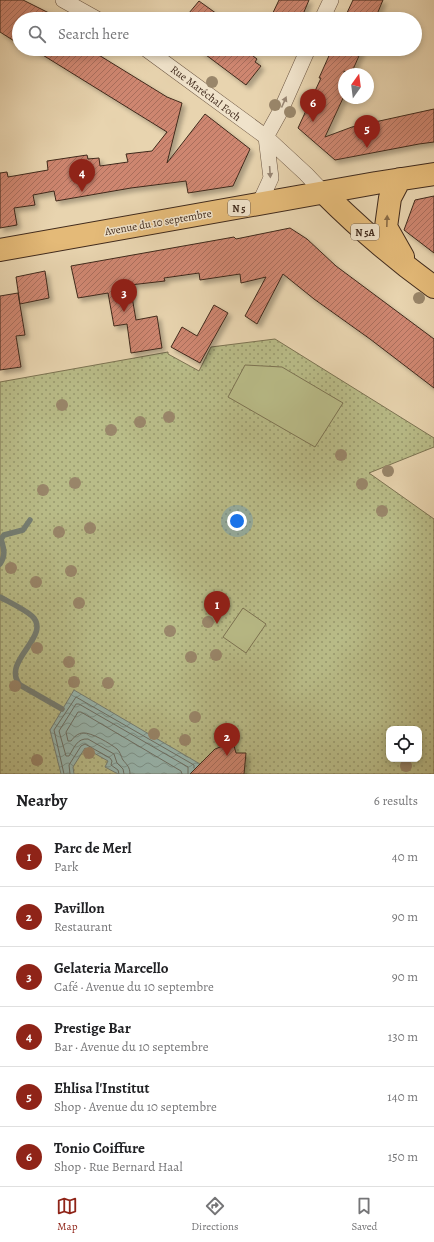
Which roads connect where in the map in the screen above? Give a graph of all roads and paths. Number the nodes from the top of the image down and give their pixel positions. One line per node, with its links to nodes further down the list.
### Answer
1 (63, 0): 3 (street)
2 (331, 0): 4 (street)
3 (84, 12)
4 (325, 12)
5 (156, 56): 7 (street, Rue Maréchal Foch)
6 (305, 56): 7 (street, one-way to 6)
7 (266, 137): 10 (street, Rue Maréchal Foch); 11 (street, one-way to 11)
8 (434, 174): 9 (main road, Avenue du 10 septembre / N 5)
9 (400, 179): 10 (main road, Avenue du 10 septembre / N 5); 13 (main road, N 5A, one-way to 9)
10 (324, 193): 11 (main road, Avenue du 10 septembre / N 5); 13 (main road, N 5A)
11 (259, 204): 12 (main road, Avenue du 10 septembre / N 5)
12 (0, 250)
13 (409, 269): 14 (main road, N 5A)
14 (434, 287)

